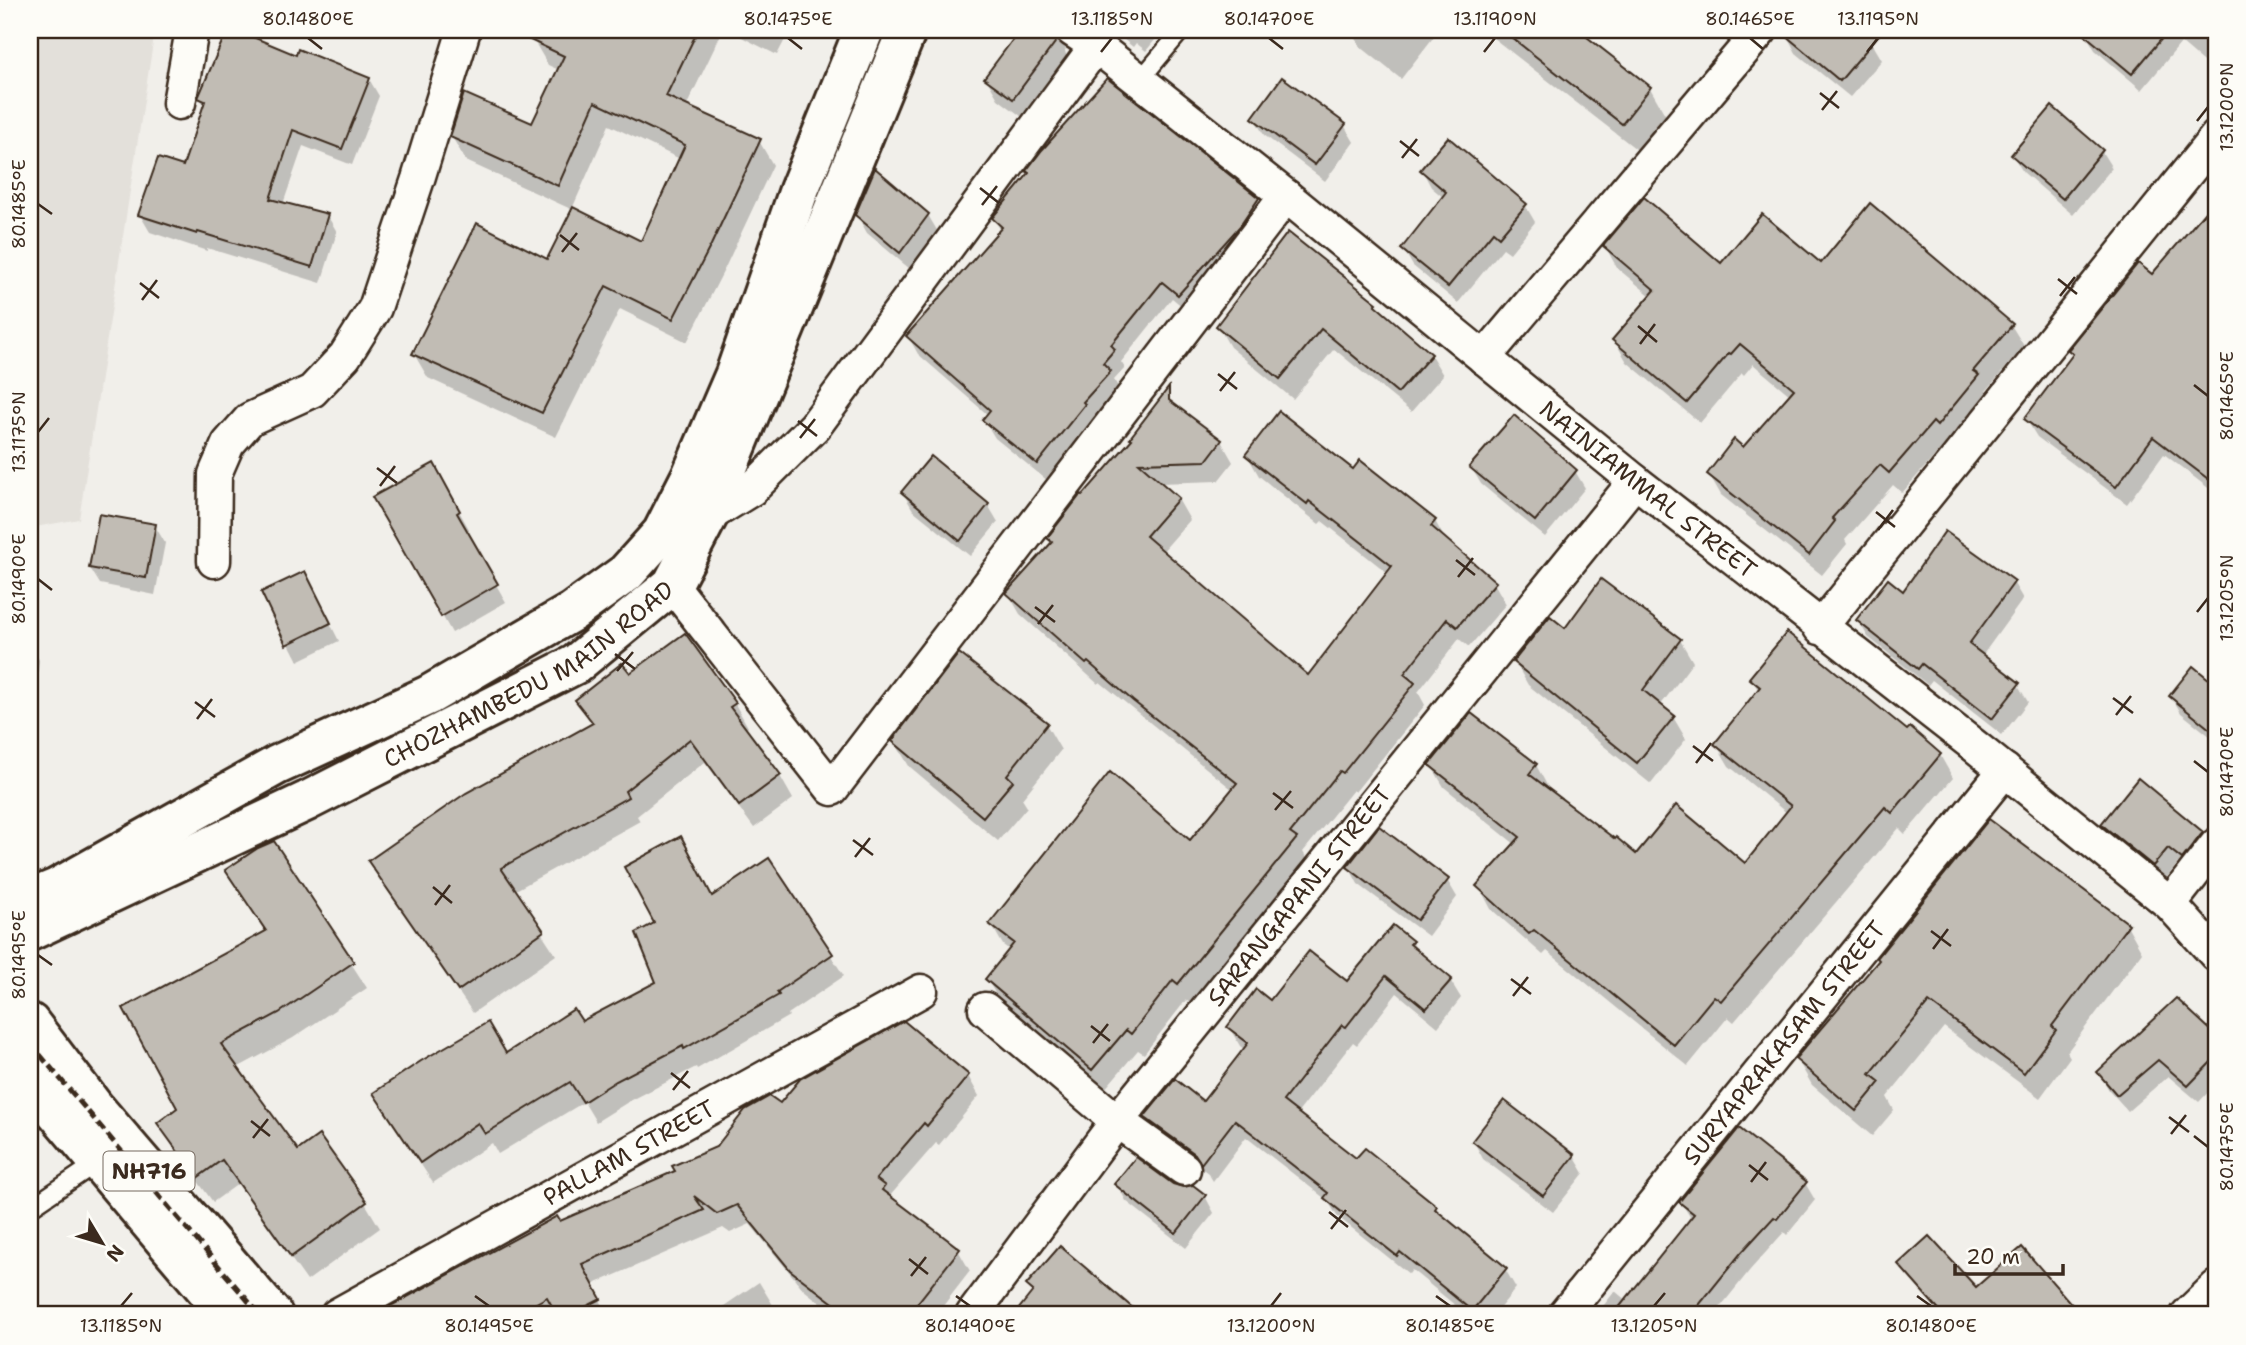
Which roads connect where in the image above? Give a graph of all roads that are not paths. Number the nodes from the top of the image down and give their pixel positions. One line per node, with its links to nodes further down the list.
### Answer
1 (192, 30): 9 (street)
2 (464, 30): 15 (street)
3 (864, 30): 20 (main road, CHOZHAMBEDU MAIN ROAD)
4 (907, 30): 14 (main road, CHOZHAMBEDU MAIN ROAD)
5 (1182, 30): 8 (lane)
6 (1761, 30): 12 (street)
7 (1084, 38): 8 (street, NAINIAMMAL STREET); 14 (street)
8 (1140, 80): 11 (street, NAINIAMMAL STREET)
9 (179, 103)
10 (2216, 137): 17 (street)
11 (1286, 196): 12 (street, NAINIAMMAL STREET); 16 (street)
12 (1484, 358): 13 (street, NAINIAMMAL STREET)
13 (1635, 481): 17 (street, NAINIAMMAL STREET); 28 (street, SARANGAPANI STREET)
14 (708, 516): 16 (main road, CHOZHAMBEDU MAIN ROAD)
15 (214, 561)
16 (672, 585): 22 (main road, CHOZHAMBEDU MAIN ROAD)
17 (1820, 628): 18 (street, NAINIAMMAL STREET)
18 (2005, 770): 21 (street, NAINIAMMAL STREET); 37 (street, SURYAPRAKASAM STREET)
19 (2216, 845): 21 (street)
20 (30, 899)
21 (2170, 904): 23 (street, NAINIAMMAL STREET)
22 (30, 931)
23 (2216, 955)
24 (921, 991): 35 (street, PALLAM STREET)
25 (985, 1009): 28 (street)
26 (30, 1023): 34 (main road, NH716)
27 (30, 1081): 29 (main road, NH716)
28 (1117, 1121): 30 (street); 36 (street, SARANGAPANI STREET)
29 (98, 1162): 31 (lane); 33 (main road, NH716)
30 (1184, 1169)
31 (30, 1208)
32 (2216, 1287): 38 (street)
33 (228, 1315)
34 (273, 1315)
35 (337, 1315)
36 (972, 1315)
37 (1564, 1315)
38 (2187, 1315)

